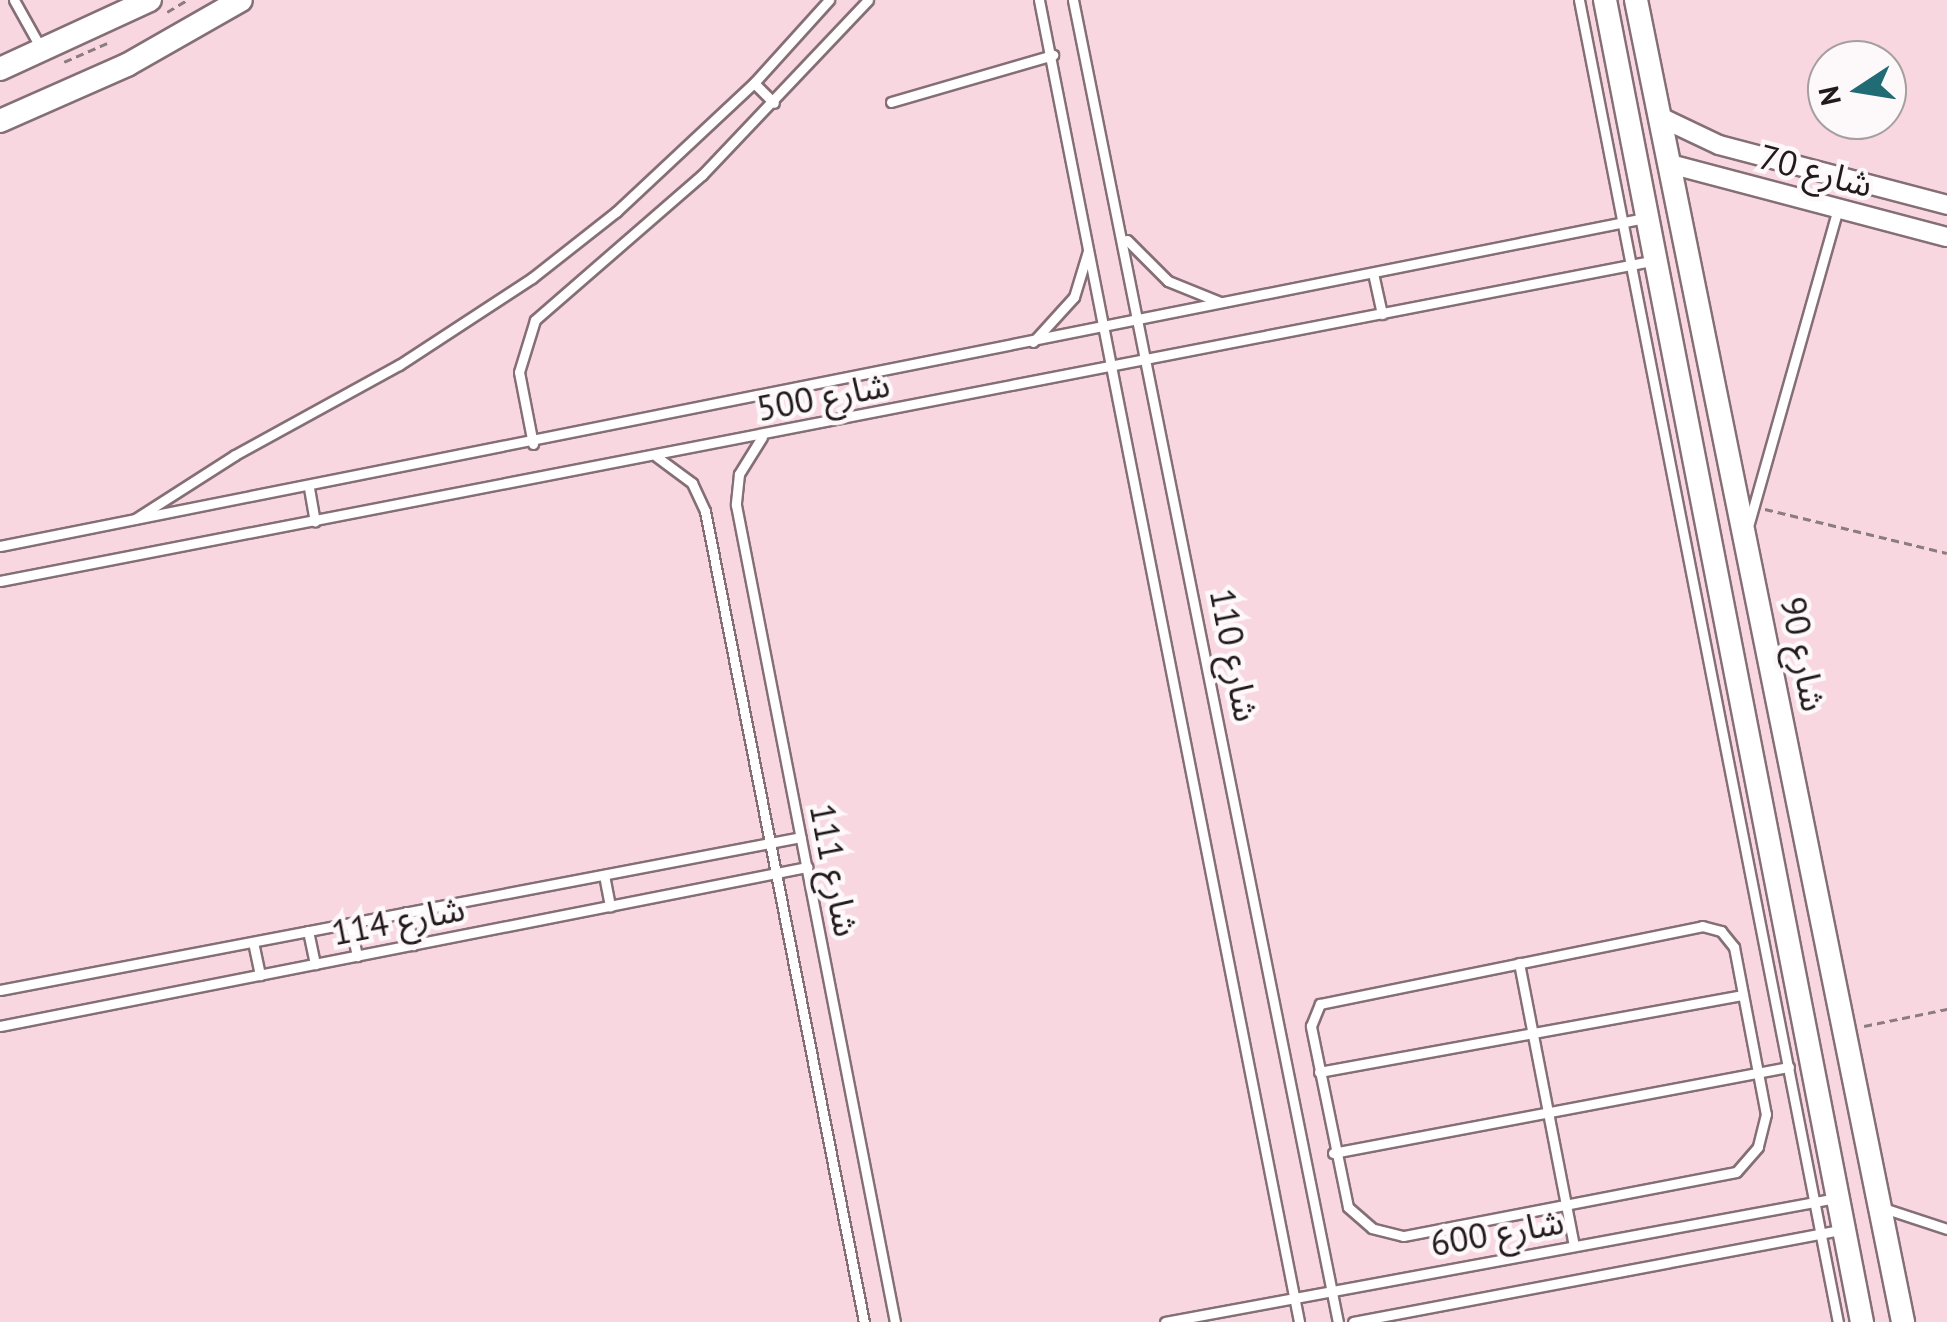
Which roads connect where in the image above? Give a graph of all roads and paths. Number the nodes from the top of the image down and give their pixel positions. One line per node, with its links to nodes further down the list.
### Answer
1 (14, 0): 11 (lane)
2 (150, 0): 11 (street)
3 (240, 0): 18 (street)
4 (829, 0): 14 (lane)
5 (868, 0): 16 (lane)
6 (1039, 0): 12 (lane, شارع 110)
7 (1072, 0): 24 (lane, شارع 110)
8 (1579, 0): 23 (lane)
9 (1606, 0): 22 (street, شارع 90)
10 (1636, 0): 17 (street, شارع 90)
11 (43, 52): 13 (street)
12 (1053, 56): 15 (lane); 26 (lane, شارع 110)
13 (0, 69)
14 (754, 83): 16 (lane); 42 (lane)
15 (890, 102)
16 (774, 103): 38 (lane)
17 (1660, 117): 19 (street, شارع 90); 20 (street, شارع 70)
18 (0, 121)
19 (1670, 164): 21 (street, شارع 70); 44 (street, شارع 90)
20 (1947, 205)
21 (1838, 209): 25 (street, شارع 70); 41 (lane)
22 (1648, 217): 23 (lane, شارع 500); 27 (street, شارع 90)
23 (1622, 222): 28 (lane); 29 (lane, شارع 500)
24 (1123, 235): 30 (lane); 32 (lane, شارع 110)
25 (1947, 237)
26 (1089, 238): 33 (lane, شارع 110); 34 (lane)
27 (1656, 260): 28 (lane, شارع 500); 74 (street, شارع 90)
28 (1631, 264): 31 (lane, شارع 500); 69 (lane)
29 (1374, 273): 30 (lane, شارع 500); 31 (lane)
30 (1228, 304): 32 (lane, شارع 500)
31 (1382, 314): 35 (lane, شارع 500)
32 (1141, 322): 33 (lane, شارع 500); 35 (lane, شارع 110)
33 (1106, 328): 34 (lane, شارع 500); 36 (lane, شارع 110)
34 (1032, 344): 38 (lane, شارع 500)
35 (1148, 360): 36 (lane, شارع 500); 80 (lane, شارع 110)
36 (1114, 367): 37 (lane, شارع 500); 81 (lane, شارع 110)
37 (764, 435): 39 (lane, شارع 500); 48 (lane, شارع 111)
38 (533, 444): 40 (lane, شارع 500)
39 (655, 456): 43 (lane, شارع 500); 49 (lane, شارع 111)
40 (308, 488): 42 (lane, شارع 500); 43 (lane)
41 (1754, 506): 44 (lane); 46 (path)
42 (133, 521): 45 (lane, شارع 500)
43 (315, 521): 47 (lane, شارع 500)
44 (1746, 536): 67 (street, شارع 90)
45 (0, 546)
46 (1947, 553)
47 (0, 581)
48 (800, 837): 49 (lane, شارع 114); 50 (lane, شارع 111)
49 (770, 843): 51 (lane, شارع 114); 52 (lane, شارع 111)
50 (806, 868): 52 (lane, شارع 114); 83 (lane, شارع 111)
51 (604, 874): 53 (lane); 54 (lane, شارع 114)
52 (776, 874): 53 (lane, شارع 114); 82 (lane, شارع 111)
53 (610, 906): 58 (lane, شارع 114)
54 (406, 912): 55 (lane, شارع 114); 58 (lane)
55 (350, 924): 56 (lane, شارع 114); 59 (lane)
56 (308, 931): 57 (lane, شارع 114); 61 (lane)
57 (254, 942): 62 (lane); 63 (lane, شارع 114)
58 (412, 945): 59 (lane, شارع 114)
59 (357, 956): 61 (lane, شارع 114)
60 (1519, 963): 64 (lane); 68 (lane); 70 (lane)
61 (314, 964): 62 (lane, شارع 114)
62 (260, 975): 66 (lane, شارع 114)
63 (0, 990)
64 (1743, 995): 68 (lane); 71 (lane)
65 (1947, 1009): 67 (path)
66 (0, 1026)
67 (1843, 1030): 75 (street, شارع 90)
68 (1532, 1033): 70 (lane); 72 (lane)
69 (1788, 1066): 71 (lane); 74 (lane)
70 (1319, 1072): 73 (lane)
71 (1758, 1072): 72 (lane); 76 (lane)
72 (1548, 1111): 73 (lane); 76 (lane)
73 (1333, 1152): 76 (lane)
74 (1827, 1199): 78 (street, شارع 90); 79 (lane, شارع 600)
75 (1878, 1206): 77 (lane); 90 (street, شارع 90)
76 (1567, 1209): 79 (lane)
77 (1947, 1229)
78 (1833, 1232): 87 (lane, شارع 600); 88 (lane); 89 (street, شارع 90)
79 (1574, 1246): 80 (lane, شارع 600)
80 (1331, 1290): 81 (lane, شارع 600); 86 (lane, شارع 110)
81 (1294, 1297): 84 (lane, شارع 600); 85 (lane, شارع 110)
82 (864, 1322)
83 (895, 1322)
84 (1165, 1322)
85 (1299, 1322)
86 (1338, 1322)
87 (1352, 1322)
88 (1838, 1322)
89 (1862, 1322)
90 (1903, 1322)

